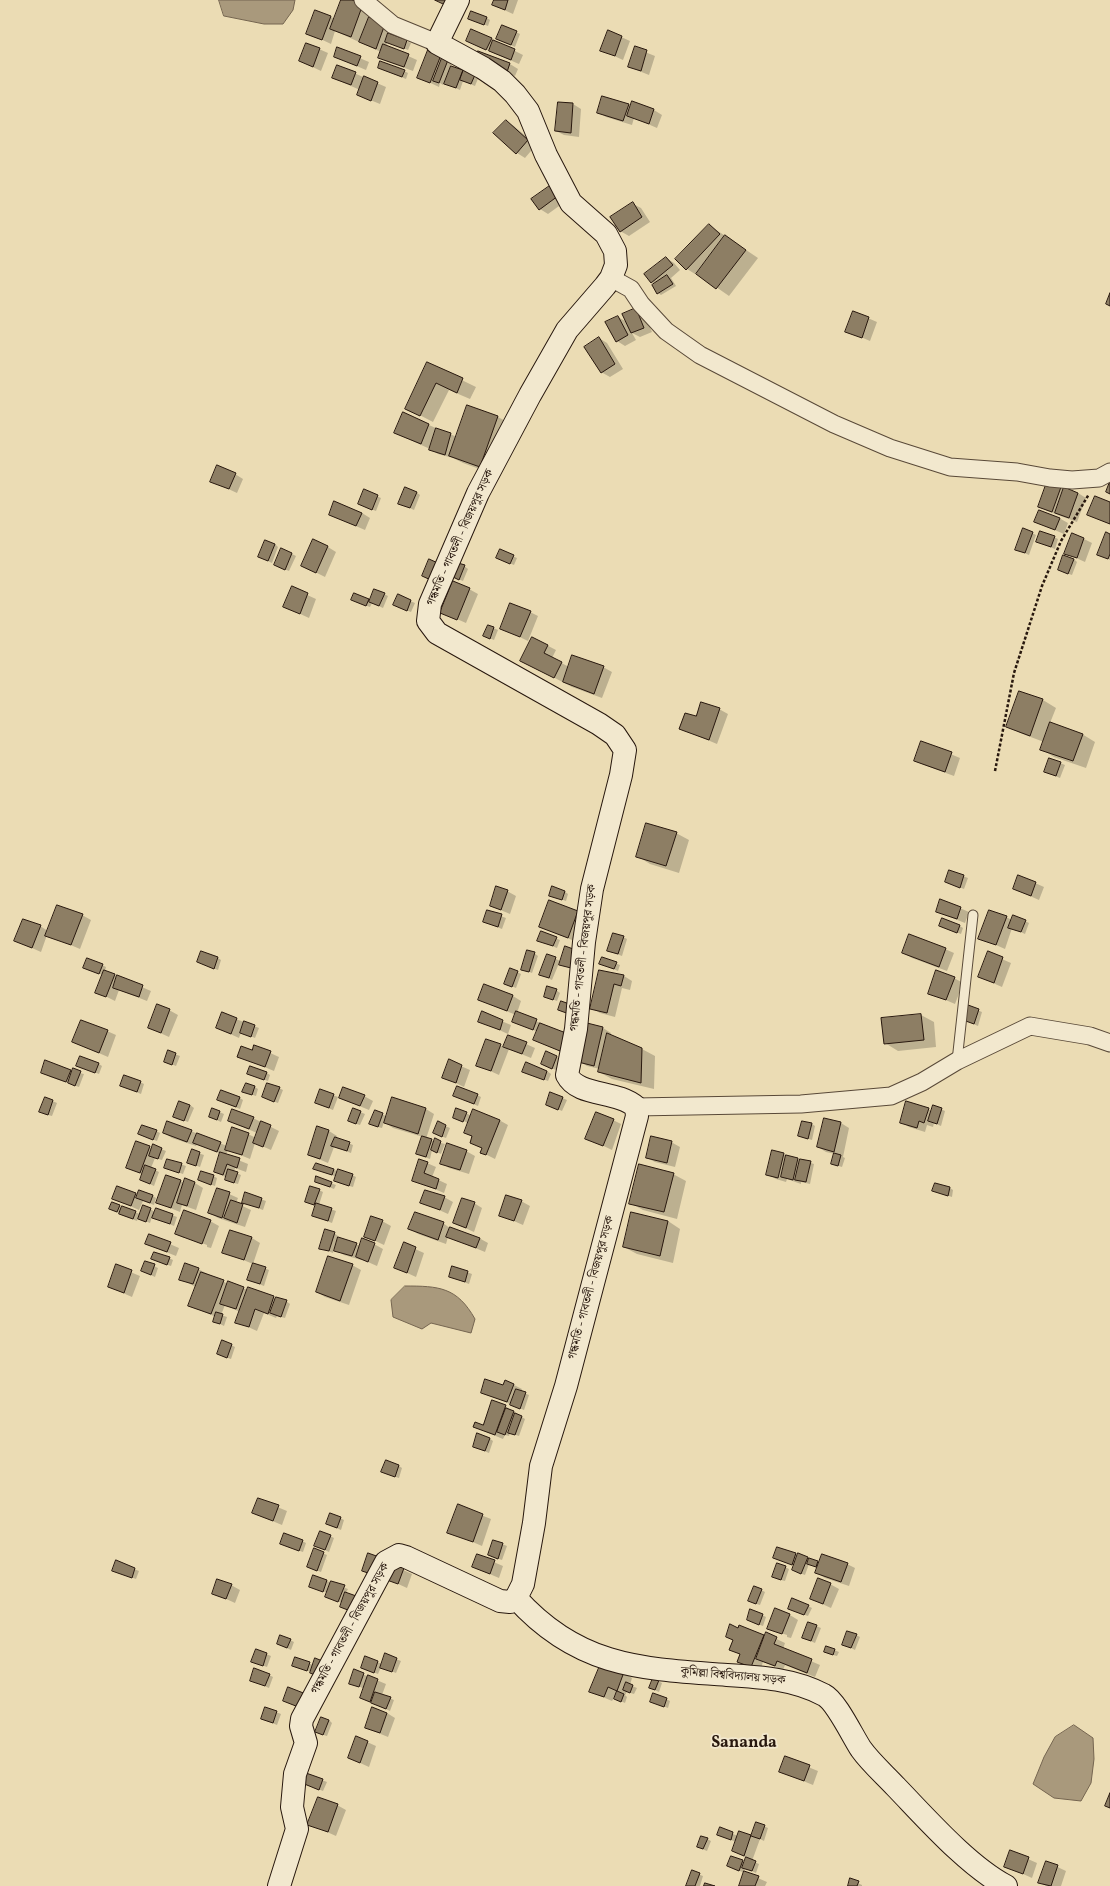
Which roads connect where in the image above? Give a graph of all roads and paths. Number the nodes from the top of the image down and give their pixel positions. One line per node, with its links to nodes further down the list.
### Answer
1 (363, 0): 3 (street)
2 (458, 0): 3 (main road)
3 (437, 43): 4 (main road, গন্ধমতি - গাবতলী - বিজয়পুর সড়ক)
4 (611, 278): 5 (street); 10 (main road, গন্ধমতি - গাবতলী - বিজয়পুর সড়ক)
5 (1105, 475): 6 (path)
6 (995, 771)
7 (973, 915): 9 (lane)
8 (1110, 1043): 9 (street)
9 (957, 1061): 10 (street)
10 (636, 1107): 11 (main road, গন্ধমতি - গাবতলী - বিজয়পুর সড়ক)
11 (516, 1598): 12 (main road, গন্ধমতি - গাবতলী - বিজয়পুর সড়ক); 13 (main road, কুমিল্লা বিশ্ববিদ্যালয় সড়ক)
12 (279, 1886)
13 (1006, 1886)

